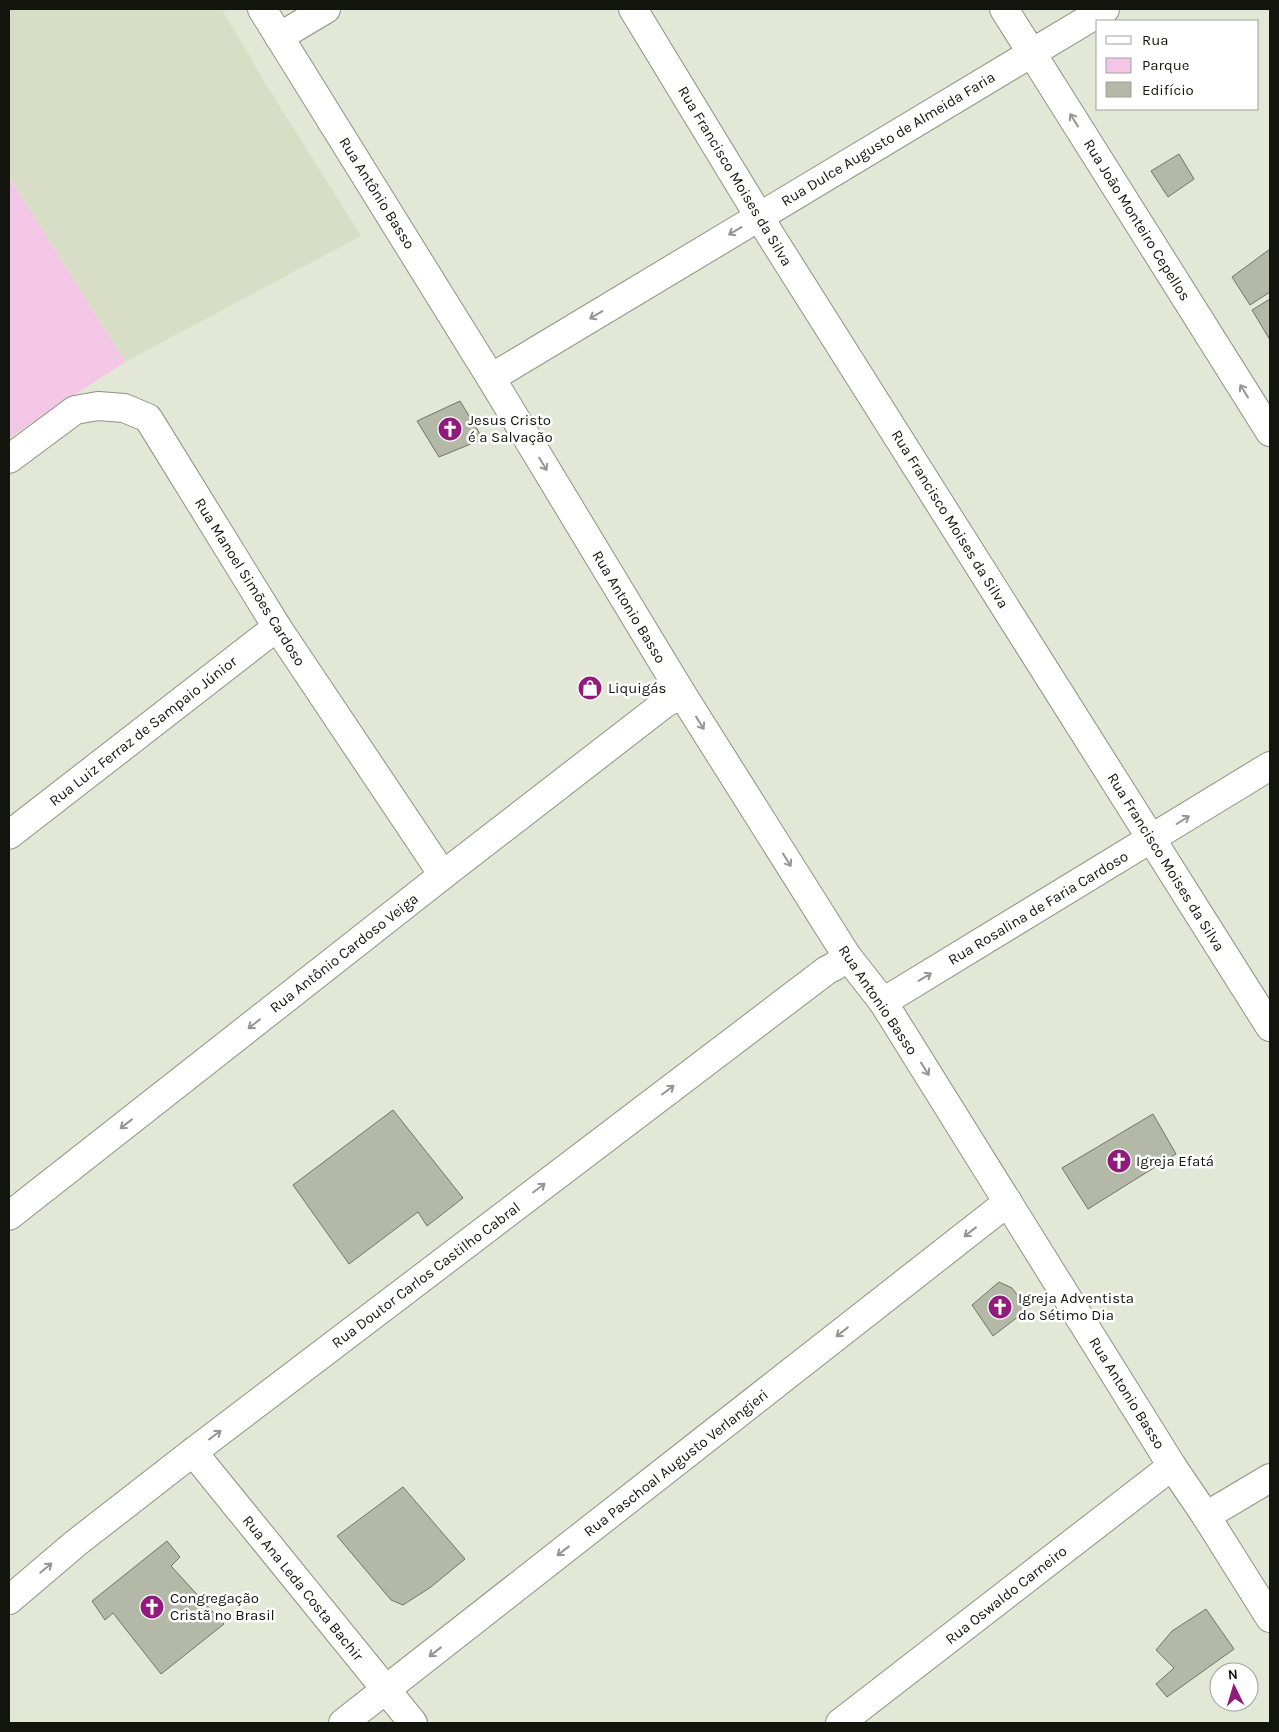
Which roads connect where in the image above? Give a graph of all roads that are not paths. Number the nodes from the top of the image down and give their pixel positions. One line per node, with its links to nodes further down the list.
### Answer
1 (262, 9): 6 (street, Rua Antônio Basso)
2 (326, 9): 6 (street)
3 (634, 9): 8 (street, Rua Francisco Moises da Silva)
4 (1004, 9): 7 (street, Rua João Monteiro Cepellos)
5 (1105, 9): 7 (street, Rua Dulce Augusto de Almeida Faria)
6 (280, 37): 9 (street, Rua Antônio Basso)
7 (1032, 53): 8 (street, Rua Dulce Augusto de Almeida Faria); 10 (street, Rua João Monteiro Cepellos, one-way to 7)
8 (759, 217): 9 (street, Rua Dulce Augusto de Almeida Faria, one-way to 9); 16 (street, Rua Francisco Moises da Silva)
9 (491, 378): 13 (street, Rua Antonio Basso, one-way to 13)
10 (1270, 432)
11 (9, 459): 12 (street, Rua Manoel Simões Cardoso)
12 (277, 626): 15 (street, Rua Luiz Ferraz de Sampaio Júnior); 17 (street, Rua Manoel Simões Cardoso)
13 (682, 694): 17 (street, Rua Antônio Cardoso Veiga); 18 (street, Rua Antonio Basso, one-way to 18)
14 (1270, 766): 16 (street, Rua Rosalina de Faria Cardoso, one-way to 14)
15 (9, 835)
16 (1152, 839): 19 (street, Rua Rosalina de Faria Cardoso, one-way to 16); 20 (street, Rua Francisco Moises da Silva)
17 (444, 875): 22 (street, Rua Antônio Cardoso Veiga, one-way to 22)
18 (847, 956): 19 (street, Rua Antonio Basso); 23 (street, Rua Doutor Carlos Castilho Cabral, one-way to 18)
19 (883, 1002): 21 (street, Rua Antonio Basso, one-way to 21)
20 (1270, 1027)
21 (1008, 1202): 24 (street, Rua Antonio Basso); 29 (street, Rua Paschoal Augusto Verlangieri, one-way to 29)
22 (9, 1216)
23 (193, 1452): 27 (street, Rua Doutor Carlos Castilho Cabral, one-way to 23); 29 (street, Rua Ana Leda Costa Bachir)
24 (1172, 1466): 26 (street, Rua Antonio Basso); 32 (street, Rua Oswaldo Carneiro)
25 (1270, 1478): 26 (street)
26 (1206, 1516): 28 (street, Rua Antonio Basso)
27 (9, 1600)
28 (1270, 1618)
29 (386, 1690): 30 (street, Rua Paschoal Augusto Verlangieri); 31 (street, Rua Ana Leda Costa Bachir)
30 (343, 1723)
31 (413, 1723)
32 (840, 1723)

